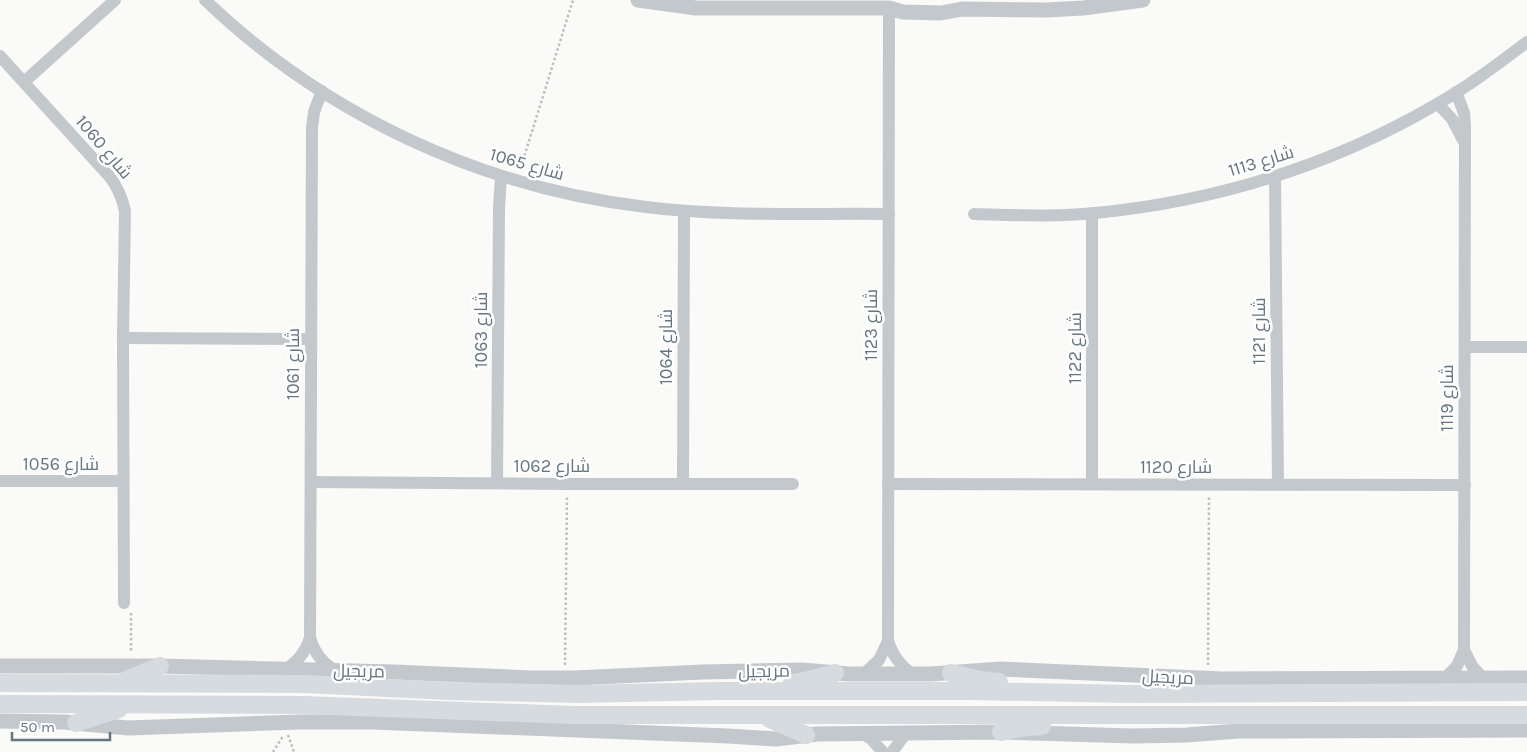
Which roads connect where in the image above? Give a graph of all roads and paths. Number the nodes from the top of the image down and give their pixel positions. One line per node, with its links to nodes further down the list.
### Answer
1 (116, 0): 9 (street)
2 (205, 0): 10 (street, شارع 1065)
3 (573, 0): 16 (path)
4 (638, 0): 6 (street)
5 (1143, 0): 6 (street)
6 (889, 8): 19 (street, شارع 1123)
7 (1527, 42): 11 (street, شارع 1113)
8 (0, 56): 9 (street, شارع 1060)
9 (24, 82): 21 (street, شارع 1060)
10 (322, 92): 14 (street, شارع 1065); 22 (street, شارع 1061)
11 (1456, 92): 12 (street, شارع 1113); 13 (street, شارع 1119)
12 (1438, 104): 13 (street, شارع 1119); 15 (street, شارع 1113)
13 (1465, 145): 23 (street, شارع 1119)
14 (501, 177): 16 (street, شارع 1065); 28 (street, شارع 1063)
15 (1275, 177): 18 (street, شارع 1113); 35 (street, شارع 1121)
16 (517, 181): 17 (street, شارع 1065)
17 (684, 211): 19 (street, شارع 1065); 30 (street, شارع 1064)
18 (1092, 213): 20 (street, شارع 1113); 33 (street, شارع 1122)
19 (888, 214): 32 (street, شارع 1123)
20 (974, 214)
21 (123, 338): 22 (street); 25 (street, شارع 1060)
22 (311, 339): 27 (street, شارع 1061)
23 (1465, 347): 24 (street); 36 (street, شارع 1119)
24 (1527, 347)
25 (123, 481): 26 (street, شارع 1056); 37 (street, شارع 1060)
26 (0, 482)
27 (310, 482): 28 (street, شارع 1062); 38 (street, شارع 1061)
28 (497, 484): 29 (street, شارع 1062)
29 (567, 484): 30 (street, شارع 1062); 50 (path)
30 (683, 484): 31 (street, شارع 1062)
31 (793, 484)
32 (888, 484): 33 (street, شارع 1120); 39 (street, شارع 1123)
33 (1092, 484): 34 (street, شارع 1120)
34 (1210, 484): 35 (street, شارع 1120); 51 (path)
35 (1278, 484): 36 (street, شارع 1120)
36 (1464, 484): 40 (street, شارع 1119)
37 (124, 603): 43 (path)
38 (310, 638): 44 (street, شارع 1061); 45 (street, شارع 1061)
39 (888, 641): 47 (street, شارع 1123); 49 (street, شارع 1123)
40 (1464, 650): 53 (street); 54 (street)
41 (0, 666): 43 (street, مريجيل)
42 (160, 666): 43 (street, مريجيل); 44 (street, مريجيل); 56 (main road)
43 (132, 667)
44 (285, 670): 45 (street, مريجيل)
45 (334, 670): 50 (street, مريجيل)
46 (835, 673): 47 (street, مريجيل); 50 (street, مريجيل); 57 (main road)
47 (865, 673): 49 (street, مريجيل)
48 (951, 673): 49 (street, مريجيل); 51 (street, مريجيل); 59 (main road)
49 (912, 674)
50 (565, 678)
51 (1207, 678): 53 (street, مريجيل)
52 (1527, 678): 54 (street, مريجيل)
53 (1444, 679): 54 (street, مريجيل)
54 (1484, 679)
55 (0, 684): 56 (main road, مريجيل)
56 (115, 684): 57 (main road, مريجيل)
57 (719, 691): 59 (main road, مريجيل)
58 (1527, 692): 59 (main road, مريجيل)
59 (1131, 694)
60 (0, 704): 61 (main road, مريجيل)
61 (133, 704): 64 (main road, مريجيل); 66 (main road)
62 (1195, 715): 63 (main road, مريجيل); 64 (main road, مريجيل); 69 (main road)
63 (1527, 715)
64 (763, 716): 72 (main road)
65 (0, 721): 66 (street)
66 (76, 723): 72 (street)
67 (286, 729): 73 (path)
68 (1527, 730): 69 (street)
69 (1001, 732): 70 (street)
70 (906, 733): 71 (street); 75 (street)
71 (863, 734): 72 (street); 74 (street)
72 (806, 735)
73 (294, 752)
74 (883, 752)
75 (892, 752)

